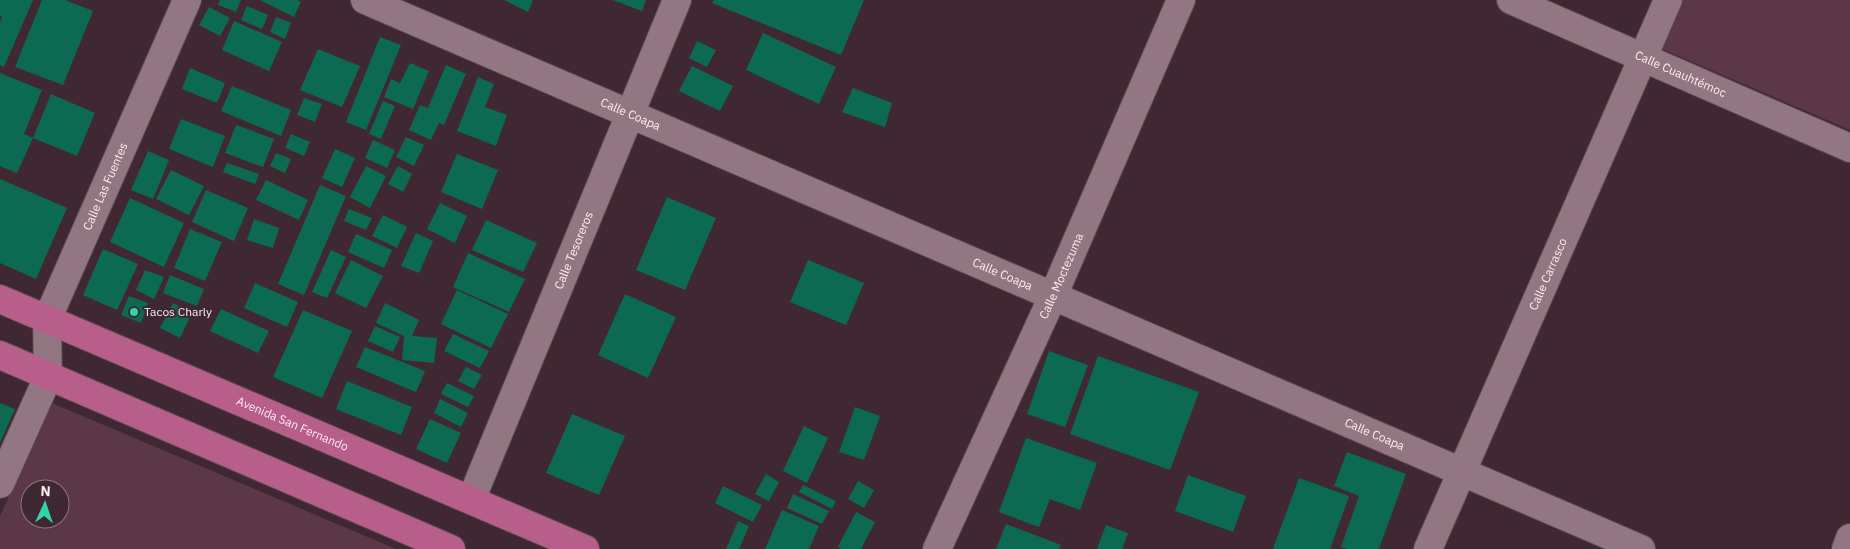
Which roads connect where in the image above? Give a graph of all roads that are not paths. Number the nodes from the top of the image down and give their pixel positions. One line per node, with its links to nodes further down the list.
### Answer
1 (187, 0): 12 (street, Calle Las Fuentes)
2 (365, 0): 8 (street, Calle Coapa)
3 (677, 0): 8 (street, Calle Tesoreros)
4 (1182, 0): 10 (street, Calle Moctezuma)
5 (1511, 0): 7 (street, Calle Cuauhtémoc)
6 (1668, 0): 7 (street, Calle Carrasco)
7 (1643, 57): 9 (street, Calle Cuauhtémoc); 15 (street, Calle Carrasco)
8 (631, 114): 10 (street, Calle Coapa); 17 (street, Calle Tesoreros)
9 (1850, 148)
10 (1053, 296): 15 (street, Calle Coapa); 21 (street, Calle Moctezuma)
11 (0, 298): 12 (main road, Avenida San Fernando)
12 (47, 320): 14 (street, Calle Las Fuentes); 17 (main road, Avenida San Fernando)
13 (0, 355): 14 (main road)
14 (48, 377): 16 (street); 19 (main road)
15 (1461, 472): 22 (street, Calle Carrasco); 23 (street, Calle Coapa)
16 (0, 484)
17 (471, 500): 20 (main road, Avenida San Fernando)
18 (1850, 538): 24 (street)
19 (451, 549)
20 (584, 549)
21 (937, 549)
22 (1428, 549)
23 (1641, 549)
24 (1846, 549)

